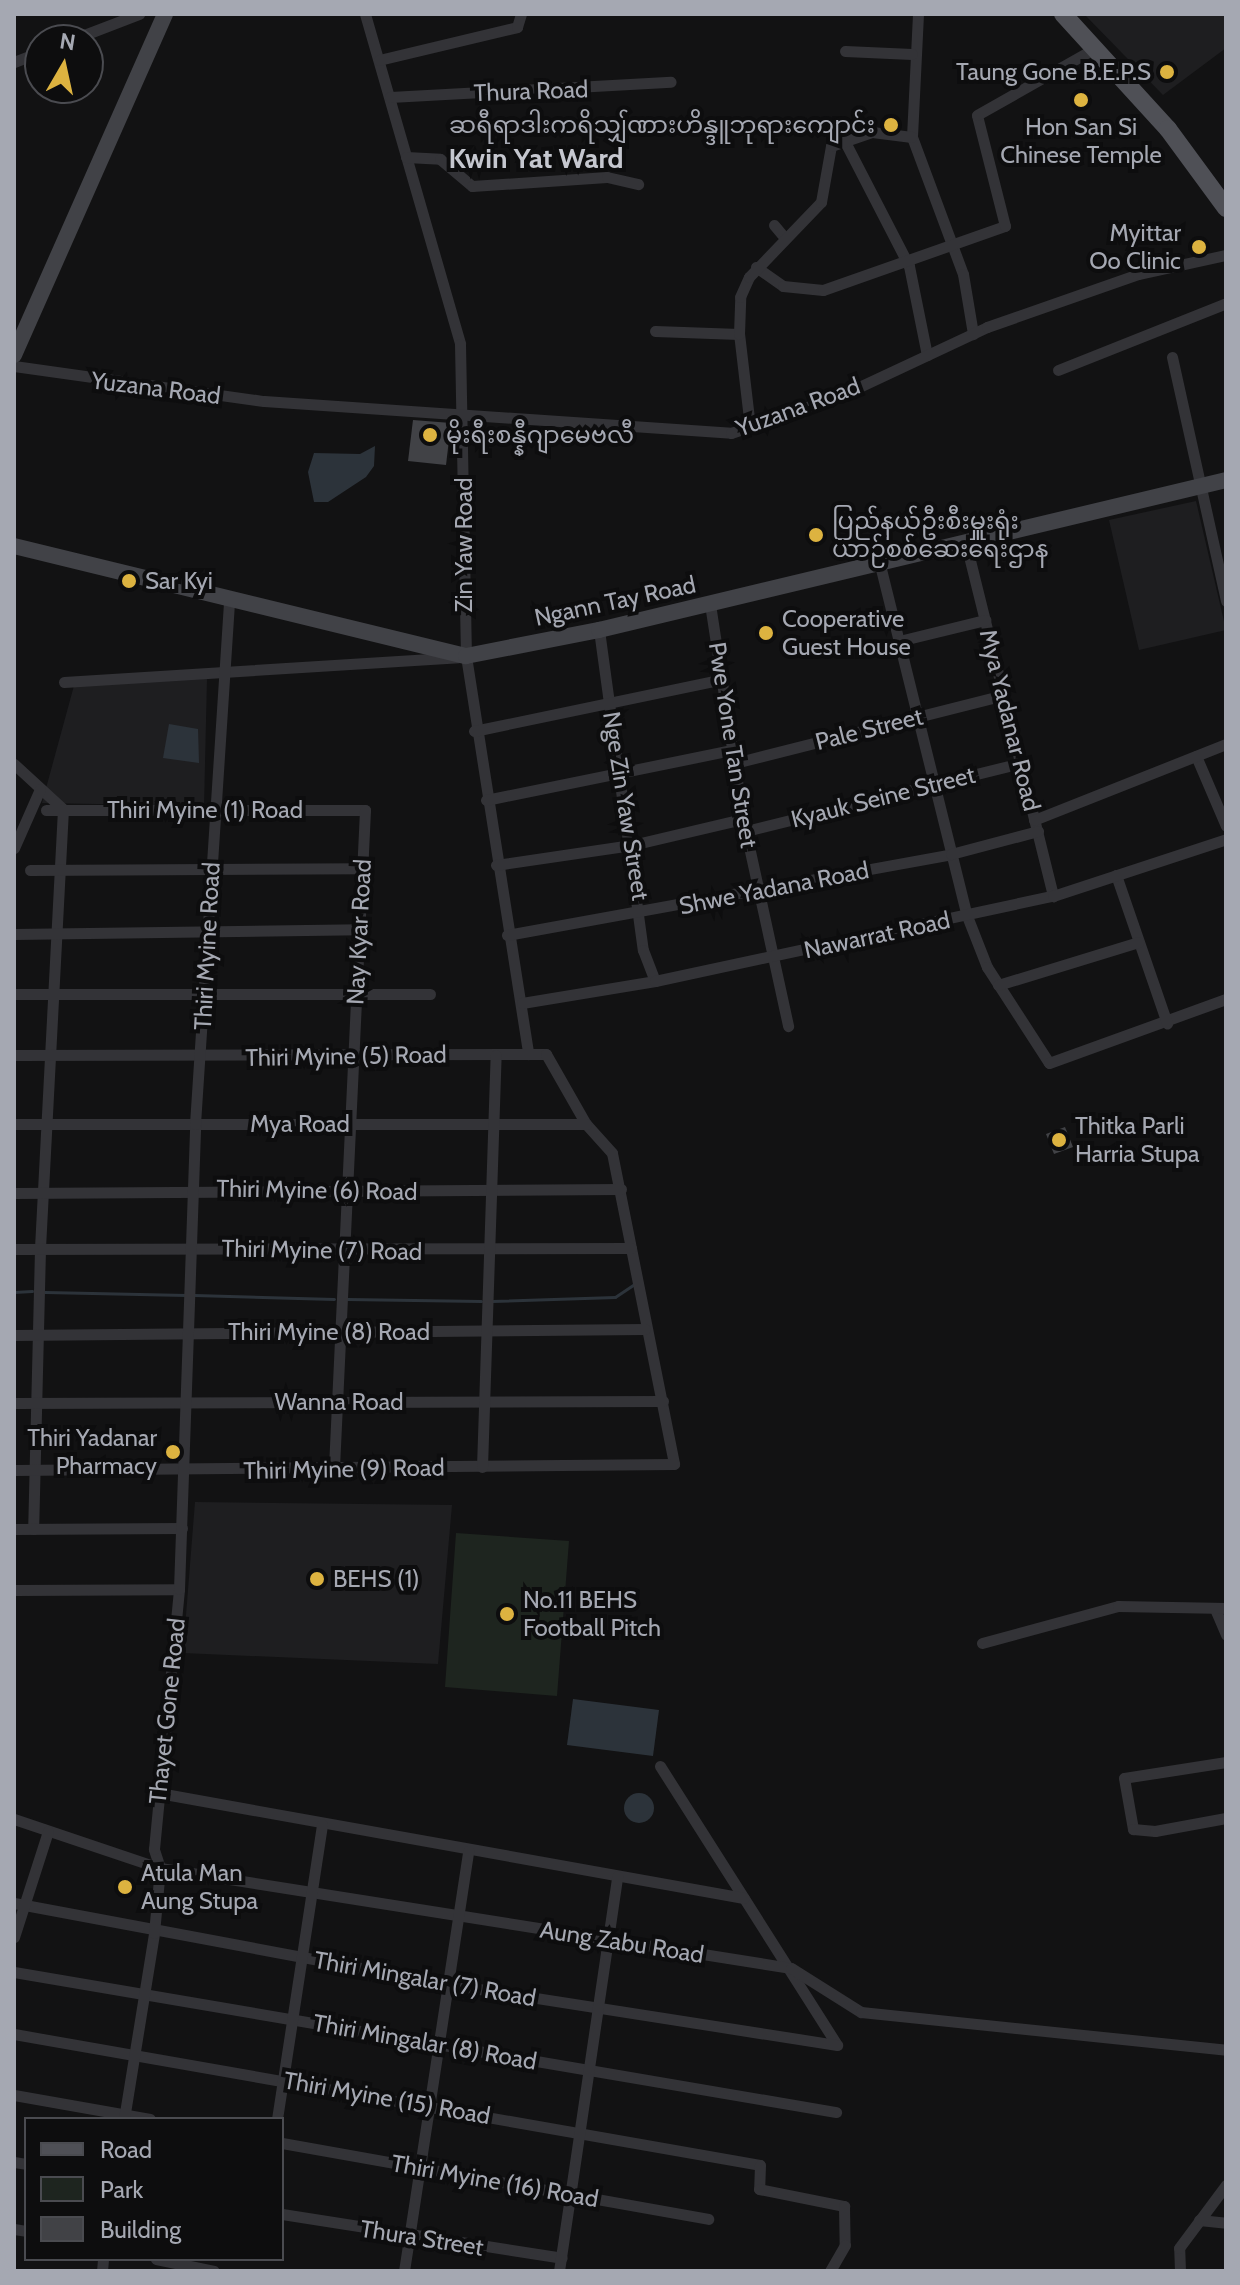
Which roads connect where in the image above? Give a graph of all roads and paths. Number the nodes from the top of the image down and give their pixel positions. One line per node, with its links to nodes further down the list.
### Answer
1 (139, 14): 7 (street)
2 (165, 14): 29 (main road)
3 (365, 14): 11 (street, Zin Yaw Road)
4 (521, 14): 11 (street)
5 (918, 14): 10 (street)
6 (1063, 14): 8 (main road)
7 (104, 27)
8 (1098, 47): 18 (main road); 21 (street)
9 (845, 51): 10 (street)
10 (912, 54): 14 (street)
11 (379, 60): 13 (street, Zin Yaw Road)
12 (671, 82): 13 (street, Thura Road)
13 (390, 97): 16 (street, Zin Yaw Road)
14 (912, 137): 15 (street); 21 (street)
15 (843, 138): 20 (street); 23 (street)
16 (406, 157): 17 (street); 34 (street, Zin Yaw Road)
17 (638, 184)
18 (1226, 208)
19 (774, 225): 20 (street)
20 (784, 237): 24 (street)
21 (952, 242): 23 (street); 28 (street)
22 (1226, 255): 28 (street, Yuzana Road)
23 (906, 259): 24 (street); 30 (street)
24 (756, 267): 27 (street)
25 (1226, 303): 33 (street)
26 (655, 331): 27 (street)
27 (739, 334): 35 (street)
28 (973, 334): 30 (street, Yuzana Road)
29 (14, 355)
30 (927, 355): 35 (street, Yuzana Road)
31 (1172, 357): 37 (street)
32 (14, 366): 34 (street, Yuzana Road)
33 (1058, 370)
34 (464, 419): 35 (street, Yuzana Road); 47 (street, Zin Yaw Road)
35 (750, 427)
36 (1226, 480): 37 (main road, Ngann Tay Road)
37 (1197, 485): 38 (main road, Ngann Tay Road); 41 (street)
38 (966, 544): 40 (main road, Ngann Tay Road); 44 (street, Mya Yadanar Road)
39 (14, 546): 42 (main road, Ngann Tay Road)
40 (880, 565): 43 (main road, Ngann Tay Road); 46 (street)
41 (1226, 601)
42 (229, 603): 47 (main road, Ngann Tay Road); 48 (street, Thiri Myine Road)
43 (710, 604): 45 (main road, Ngann Tay Road); 49 (street, Pwe Yone Tan Street)
44 (985, 620): 46 (street); 51 (street, Mya Yadanar Road)
45 (599, 630): 47 (main road, Ngann Tay Road); 52 (street, Nge Zin Yaw Street)
46 (899, 641): 53 (street)
47 (466, 656): 48 (street); 54 (street, Zin Yaw Road)
48 (223, 672): 50 (street); 67 (street, Thiri Myine Road)
49 (722, 679): 52 (street); 56 (street, Pwe Yone Tan Street)
50 (64, 682)
51 (1004, 695): 53 (street, Pale Street); 59 (street, Mya Yadanar Road)
52 (610, 701): 54 (street); 61 (street, Nge Zin Yaw Street)
53 (918, 717): 58 (street, Pale Street); 62 (street)
54 (474, 731): 64 (street, Zin Yaw Road)
55 (1226, 744): 57 (street, Shwe Yadana Road)
56 (732, 750): 58 (street, Pwe Yone Tan Street); 61 (street)
57 (1196, 756): 69 (street, Shwe Yadana Road); 70 (street)
58 (735, 763): 68 (street, Pwe Yone Tan Street)
59 (1020, 763): 62 (street, Kyauk Seine Street); 69 (street, Mya Yadanar Road)
60 (14, 764): 63 (street)
61 (621, 772): 64 (street); 73 (street, Nge Zin Yaw Street)
62 (933, 785): 71 (street, Kyauk Seine Street); 75 (street)
63 (40, 789): 65 (street); 74 (street)
64 (486, 800): 76 (street, Zin Yaw Road)
65 (63, 809): 66 (street, Thiri Myine (1) Road); 67 (street, Thiri Myine (1) Road); 79 (street)
66 (46, 810)
67 (215, 811): 77 (street, Thiri Myine (1) Road); 80 (street, Thiri Myine Road)
68 (743, 819): 71 (street, Pwe Yone Tan Street); 73 (street)
69 (1036, 826): 75 (street, Shwe Yadana Road); 83 (street, Mya Yadanar Road)
70 (1226, 826)
71 (746, 831): 82 (street, Pwe Yone Tan Street)
72 (1226, 839): 81 (street, Nawarrat Road)
73 (632, 845): 76 (street); 84 (street, Nge Zin Yaw Street)
74 (14, 848)
75 (951, 854): 82 (street, Shwe Yadana Road); 85 (street)
76 (496, 865): 90 (street, Zin Yaw Road)
77 (362, 868): 80 (street); 86 (street, Nay Kyar Road)
78 (30, 870): 79 (street)
79 (62, 870): 80 (street); 88 (street)
80 (210, 871): 89 (street, Thiri Myine Road)
81 (1116, 875): 83 (street, Nawarrat Road); 91 (street)
82 (758, 890): 84 (street, Shwe Yadana Road); 92 (street, Pwe Yone Tan Street)
83 (1053, 896): 85 (street, Nawarrat Road)
84 (642, 913): 90 (street, Shwe Yadana Road); 93 (street, Nge Zin Yaw Street)
85 (967, 916): 92 (street, Nawarrat Road); 94 (street)
86 (359, 929): 89 (street); 96 (street, Nay Kyar Road)
87 (14, 934): 88 (street)
88 (59, 934): 89 (street); 99 (street)
89 (205, 935): 95 (street, Thiri Myine Road)
90 (507, 935): 101 (street, Zin Yaw Road)
91 (1139, 942): 94 (street); 102 (street)
92 (771, 958): 93 (street, Nawarrat Road); 103 (street, Pwe Yone Tan Street)
93 (655, 981): 101 (street, Nawarrat Road)
94 (998, 985): 102 (street)
95 (205, 991): 96 (street); 99 (street); 110 (street, Thiri Myine Road)
96 (356, 993): 98 (street); 105 (street, Nay Kyar Road)
97 (14, 994): 99 (street)
98 (430, 994)
99 (57, 995): 109 (street)
100 (1226, 999): 102 (street)
101 (522, 1003): 104 (street, Zin Yaw Road)
102 (1167, 1023)
103 (788, 1026)
104 (526, 1037): 106 (street, Zin Yaw Road); 108 (street)
105 (352, 1054): 108 (street, Thiri Myine (5) Road); 110 (street, Thiri Myine (5) Road); 111 (street, Nay Kyar Road)
106 (528, 1054): 108 (street, Thiri Myine (5) Road); 115 (street)
107 (14, 1055): 109 (street, Thiri Myine (5) Road)
108 (502, 1055): 112 (street)
109 (54, 1056): 110 (street, Thiri Myine (5) Road); 116 (street)
110 (201, 1058): 114 (street, Thiri Myine Road)
111 (348, 1123): 112 (street, Mya Road); 114 (street, Mya Road); 119 (street, Nay Kyar Road)
112 (492, 1123): 115 (street, Mya Road); 120 (street)
113 (14, 1124): 116 (street, Mya Road)
114 (195, 1124): 116 (street, Mya Road); 117 (street, Thiri Myine Road)
115 (586, 1124): 118 (street)
116 (47, 1126): 122 (street)
117 (194, 1189): 119 (street, Thiri Myine (6) Road); 122 (street, Thiri Myine (6) Road); 123 (street, Thiri Myine Road)
118 (621, 1189): 120 (street, Thiri Myine (6) Road); 124 (street)
119 (346, 1192): 120 (street, Thiri Myine (6) Road); 127 (street, Nay Kyar Road)
120 (489, 1192): 128 (street)
121 (14, 1193): 122 (street, Thiri Myine (6) Road)
122 (44, 1194): 126 (street)
123 (193, 1248): 126 (street, Thiri Myine (7) Road); 127 (street, Thiri Myine (7) Road); 129 (street, Thiri Myine Road)
124 (631, 1248): 128 (street, Thiri Myine (7) Road); 130 (street)
125 (14, 1249): 126 (street, Thiri Myine (7) Road)
126 (40, 1249): 135 (street)
127 (343, 1249): 128 (street, Thiri Myine (7) Road); 132 (street, Nay Kyar Road)
128 (489, 1252): 131 (street)
129 (188, 1294): 133 (street, Thayet Gone Road)
130 (645, 1329): 131 (street, Thiri Myine (8) Road); 136 (street)
131 (487, 1331): 132 (street, Thiri Myine (8) Road); 140 (street)
132 (341, 1332): 133 (street, Thiri Myine (8) Road); 139 (street, Nay Kyar Road)
133 (187, 1333): 135 (street, Thiri Myine (8) Road); 138 (street, Thayet Gone Road)
134 (14, 1335): 135 (street, Thiri Myine (8) Road)
135 (38, 1335): 137 (street)
136 (663, 1401): 140 (street, Wanna Road); 142 (street, Thiri Myine (9) Road)
137 (39, 1402): 138 (street, Wanna Road); 141 (street, Wanna Road); 145 (street)
138 (186, 1402): 139 (street, Wanna Road); 146 (street, Thayet Gone Road)
139 (337, 1402): 140 (street, Wanna Road); 143 (street, Nay Kyar Road)
140 (484, 1402): 142 (street)
141 (14, 1403)
142 (482, 1467): 143 (street, Thiri Myine (9) Road)
143 (334, 1468): 146 (street, Thiri Myine (9) Road)
144 (14, 1470): 145 (street, Thiri Myine (9) Road)
145 (36, 1470): 146 (street, Thiri Myine (9) Road); 149 (street)
146 (184, 1471): 147 (street, Thayet Gone Road)
147 (182, 1528): 149 (street); 150 (street, Thayet Gone Road)
148 (14, 1529): 149 (street)
149 (33, 1529)
150 (179, 1589): 151 (street); 157 (street, Thayet Gone Road)
151 (14, 1590)
152 (1221, 1609): 153 (street); 154 (street)
153 (1226, 1635)
154 (982, 1643)
155 (1226, 1762): 158 (street)
156 (660, 1766): 166 (street)
157 (159, 1793): 160 (street); 163 (street, Thayet Gone Road)
158 (1226, 1818)
159 (14, 1819): 161 (street, Aung Zabu Road)
160 (322, 1824): 162 (street); 165 (street)
161 (48, 1831): 163 (street, Aung Zabu Road); 167 (street)
162 (468, 1851): 164 (street); 168 (street)
163 (160, 1868): 165 (street, Aung Zabu Road); 169 (street, Thayet Gone Road)
164 (617, 1876): 166 (street); 171 (street)
165 (311, 1893): 168 (street, Aung Zabu Road); 172 (street)
166 (744, 1898): 173 (street)
167 (19, 1905): 169 (street, Thiri Mingalar (7) Road); 170 (street)
168 (458, 1917): 171 (street, Aung Zabu Road); 175 (street)
169 (154, 1933): 172 (street, Thiri Mingalar (7) Road); 176 (street, Thayet Gone Road)
170 (14, 1937)
171 (608, 1940): 173 (street, Aung Zabu Road); 177 (street)
172 (302, 1956): 175 (street, Thiri Mingalar (7) Road); 178 (street)
173 (791, 1968): 177 (street, Thiri Mingalar (7) Road); 181 (street, Aung Zabu Road)
174 (14, 1972): 176 (street, Thiri Mingalar (8) Road)
175 (447, 1984): 177 (street, Thiri Mingalar (7) Road); 180 (street)
176 (144, 1994): 178 (street, Thiri Mingalar (8) Road); 182 (street, Thayet Gone Road)
177 (597, 2009): 183 (street)
178 (292, 2019): 180 (street, Thiri Mingalar (8) Road); 184 (street)
179 (14, 2034): 182 (street, Thiri Myine (15) Road)
180 (437, 2046): 183 (street, Thiri Mingalar (8) Road); 186 (street)
181 (1226, 2050)
182 (134, 2056): 184 (street, Thiri Myine (15) Road); 188 (street, Thayet Gone Road)
183 (588, 2070): 187 (street, Thiri Mingalar (8) Road); 190 (street)
184 (284, 2079): 186 (street, Thiri Myine (15) Road); 189 (street)
185 (14, 2095): 188 (street)
186 (428, 2106): 190 (street, Thiri Myine (15) Road); 192 (street)
187 (836, 2112)
188 (125, 2117)
189 (277, 2117)
190 (578, 2132): 194 (street); 205 (street, Thiri Myine (15) Road)
191 (284, 2143): 192 (street, Thiri Myine (16) Road)
192 (418, 2169): 194 (street, Thiri Myine (16) Road); 199 (street)
193 (1226, 2185): 197 (street)
194 (570, 2193): 196 (street, Thiri Myine (16) Road); 200 (street)
195 (284, 2214): 199 (street, Thura Street)
196 (708, 2219)
197 (1199, 2220): 198 (street); 206 (street)
198 (1226, 2223)
199 (408, 2237): 200 (street, Thura Street); 203 (street)
200 (562, 2258): 204 (street)
201 (166, 2261): 202 (street)
202 (214, 2271)
203 (404, 2271)
204 (559, 2271)
205 (830, 2271)
206 (1180, 2271)

